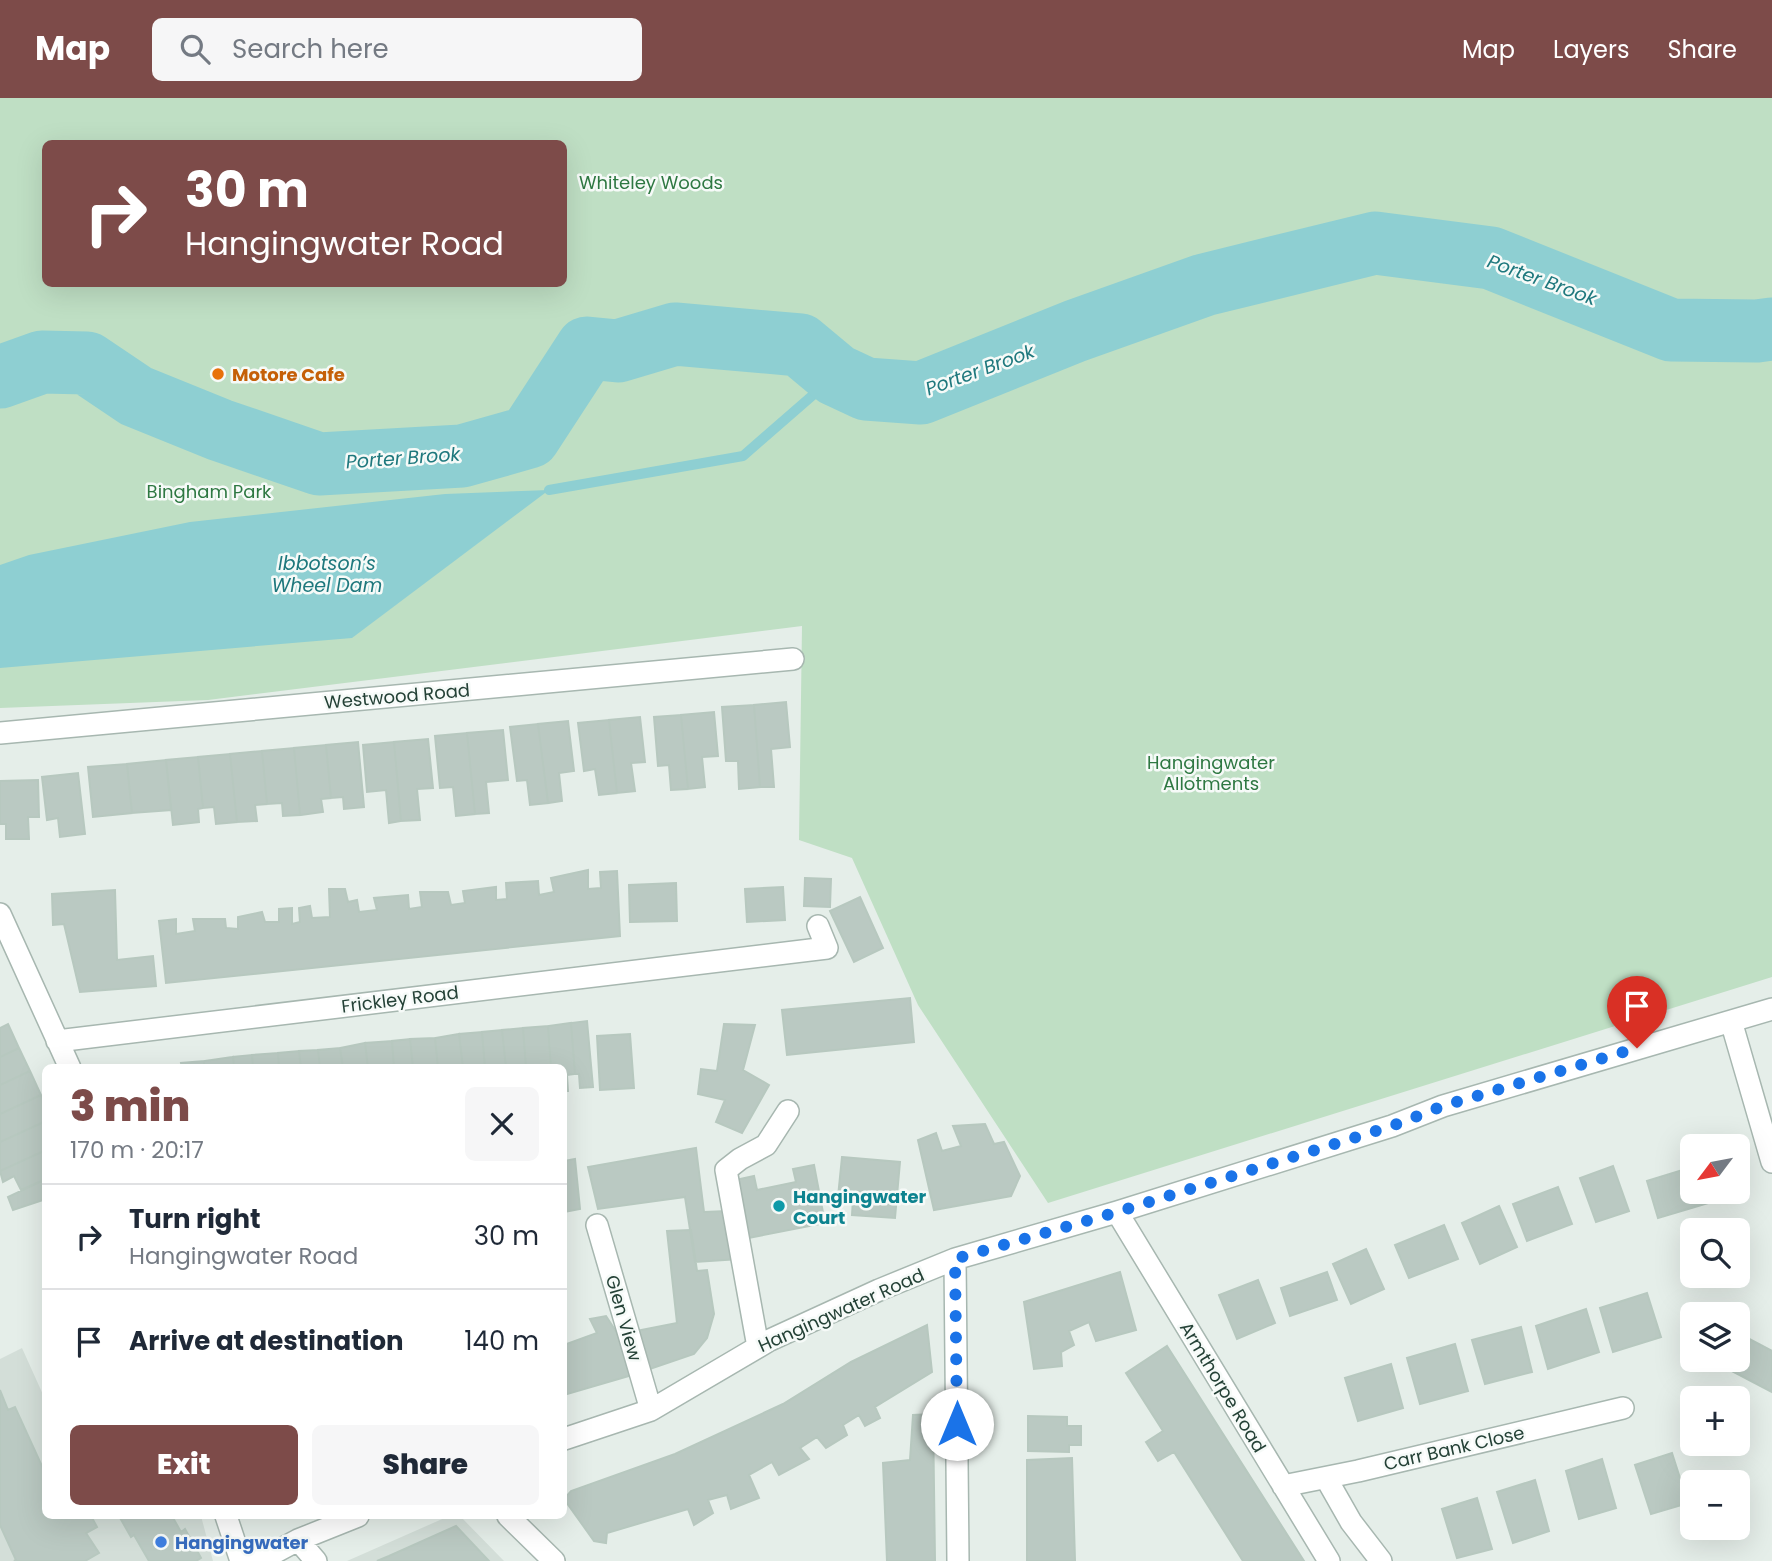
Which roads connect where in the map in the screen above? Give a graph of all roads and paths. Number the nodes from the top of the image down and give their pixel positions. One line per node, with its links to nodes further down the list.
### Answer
1 (793, 659): 2 (street, Westwood Road)
2 (0, 733)
3 (0, 914): 7 (street)
4 (818, 926): 7 (street, Frickley Road)
5 (1772, 1009): 6 (street, Hangingwater Road)
6 (1731, 1021): 10 (street); 11 (street, Hangingwater Road)
7 (57, 1041): 8 (street)
8 (68, 1064)
9 (788, 1111): 14 (street)
10 (1772, 1162)
11 (1117, 1212): 13 (street, Hangingwater Road); 19 (street, Armthorpe Road)
12 (597, 1226): 16 (street, Glen View)
13 (955, 1259): 14 (street, Hangingwater Road); 28 (street)
14 (758, 1347): 16 (street, Hangingwater Road)
15 (1623, 1408): 18 (street, Carr Bank Close)
16 (650, 1410): 17 (street, Hangingwater Road)
17 (567, 1438)
18 (1326, 1478): 19 (street, Carr Bank Close); 30 (street)
19 (1283, 1486): 29 (street, Armthorpe Road)
20 (227, 1519): 24 (street)
21 (350, 1519): 23 (street)
22 (511, 1519): 27 (street)
23 (298, 1540): 25 (street); 26 (street)
24 (241, 1561)
25 (259, 1561)
26 (316, 1561)
27 (554, 1561)
28 (958, 1561)
29 (1329, 1561)
30 (1381, 1561)

